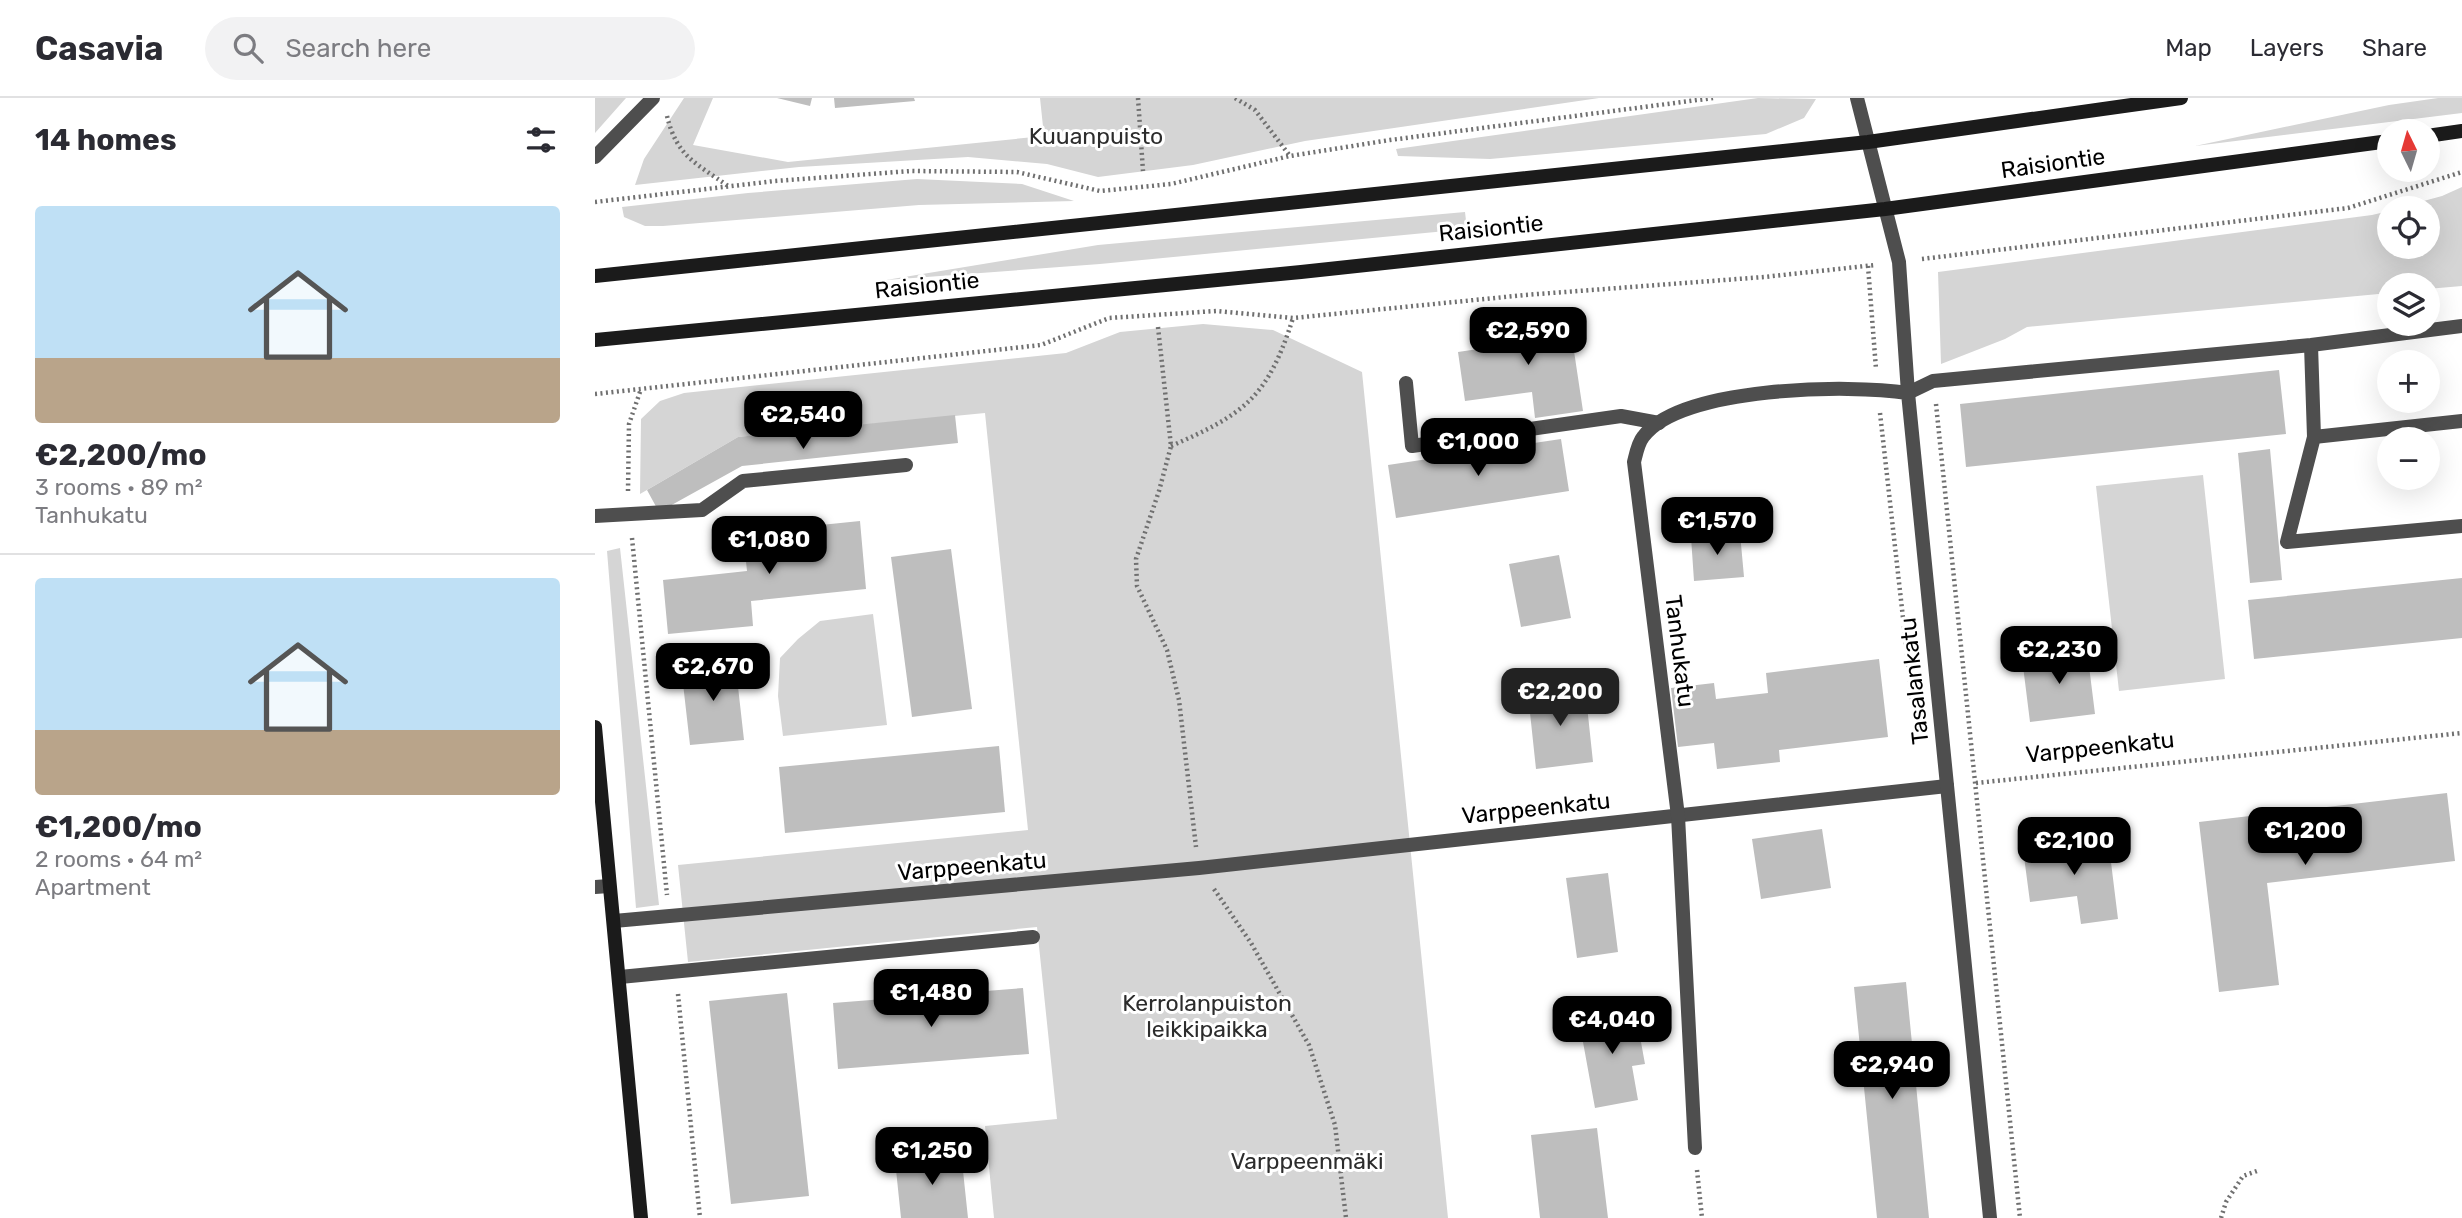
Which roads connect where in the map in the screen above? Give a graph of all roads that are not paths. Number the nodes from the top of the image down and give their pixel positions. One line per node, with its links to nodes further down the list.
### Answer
1 (653, 98): 8 (street)
2 (1857, 98): 6 (street, Tasalankatu)
3 (2181, 98): 6 (main road, Raisiontie)
4 (2462, 131): 5 (main road)
5 (2440, 134)
6 (1868, 142): 9 (street, Tasalankatu); 10 (main road, Raisiontie)
7 (2377, 143): 9 (main road, Raisiontie)
8 (595, 157)
9 (1885, 209): 12 (main road, Raisiontie); 15 (street, Tasalankatu)
10 (595, 276)
11 (2462, 326): 13 (street)
12 (595, 340)
13 (2311, 345): 15 (street); 18 (street)
14 (1406, 383): 17 (street)
15 (1908, 393): 17 (street, Tanhukatu); 24 (street, Tasalankatu)
16 (2462, 421): 18 (street)
17 (1659, 423): 25 (street, Tanhukatu)
18 (2313, 437): 21 (street)
19 (907, 465): 20 (street)
20 (595, 516)
21 (2462, 526)
22 (595, 727): 23 (main road)
23 (595, 734): 26 (main road)
24 (1947, 786): 25 (street, Varppeenkatu); 32 (street, Tasalankatu)
25 (1678, 816): 27 (street, Varppeenkatu); 30 (street, Tanhukatu)
26 (602, 887): 27 (main road)
27 (614, 921): 29 (main road)
28 (1033, 937): 29 (street)
29 (620, 977): 31 (main road)
30 (1695, 1148)
31 (642, 1218)
32 (1990, 1218)

